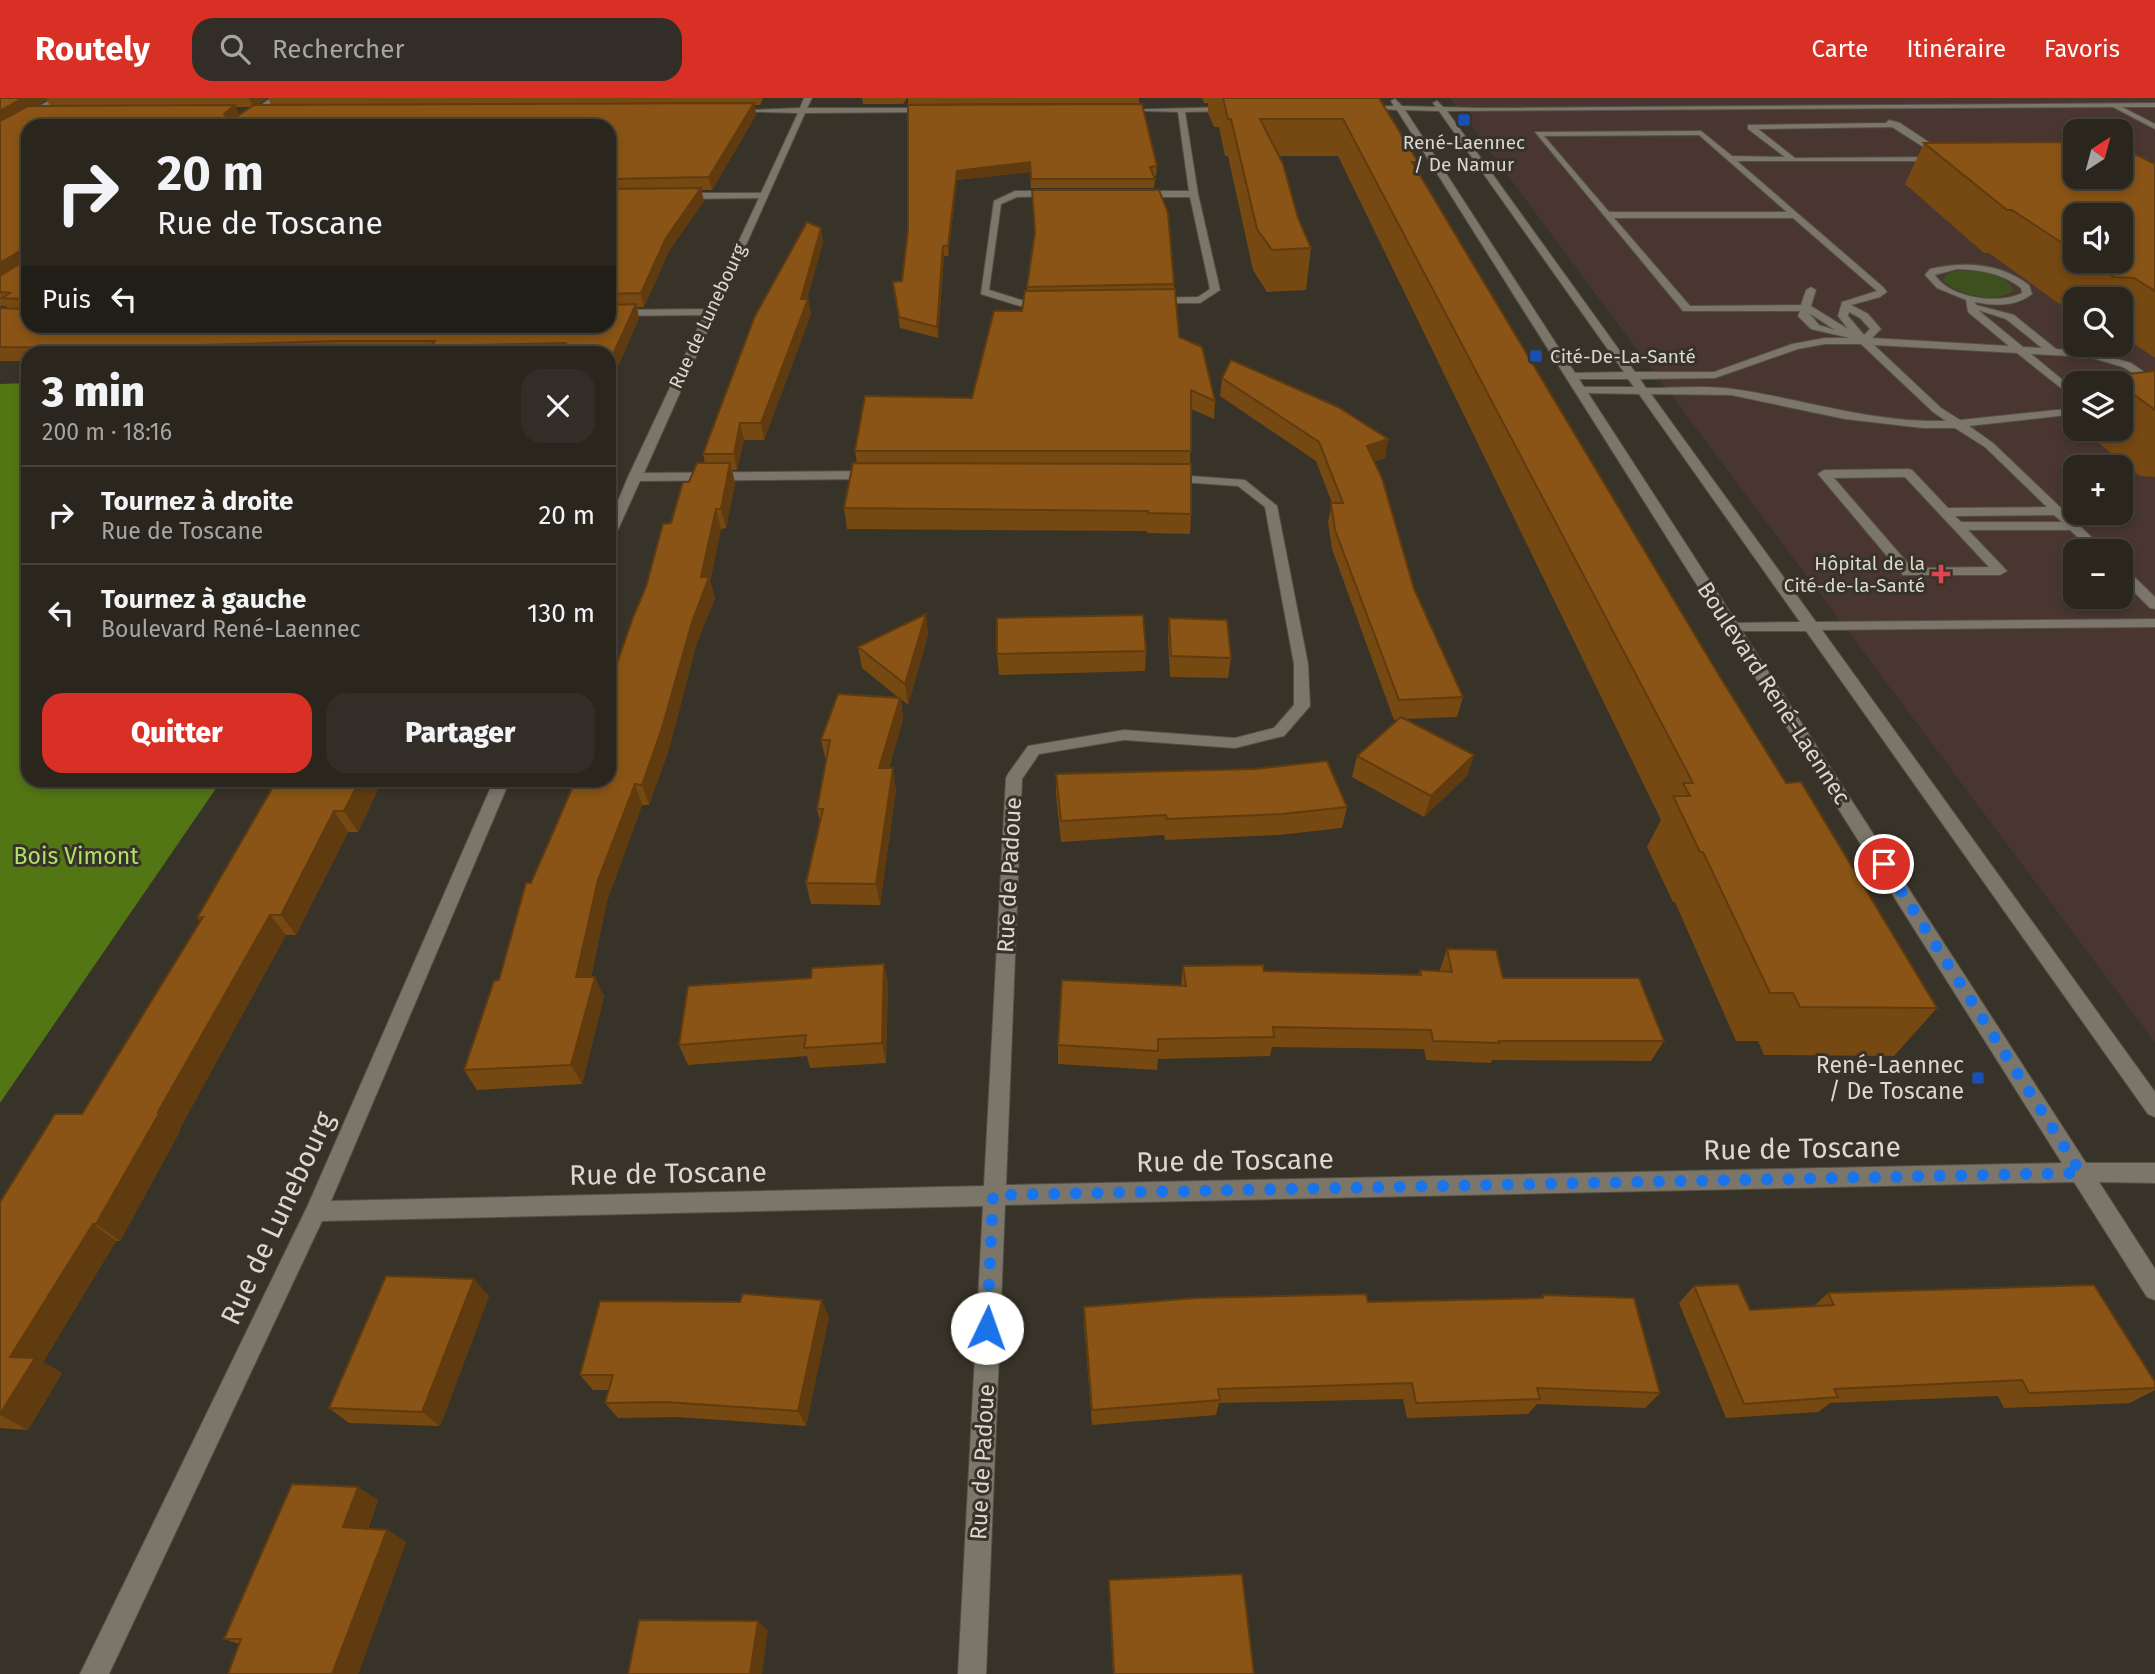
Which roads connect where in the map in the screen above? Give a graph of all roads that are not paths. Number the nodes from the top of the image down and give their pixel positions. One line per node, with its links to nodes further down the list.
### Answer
1 (59, 98): 22 (street)
2 (276, 98): 20 (street)
3 (808, 98): 18 (street, Rue de Lunebourg)
4 (1393, 98): 11 (street, Boulevard René-Laennec)
5 (2103, 101): 6 (street); 8 (street); 9 (street)
6 (2155, 103): 9 (street)
7 (1437, 104): 8 (street); 8 (street); 11 (street); 51 (street)
8 (1850, 105): 12 (street); 27 (street)
9 (2113, 106): 12 (street); 28 (street)
10 (1352, 107): 11 (street)
11 (1399, 107): 50 (street, Boulevard René-Laennec)
12 (1862, 108): 27 (street)
13 (1234, 109): 16 (street)
14 (939, 110): 18 (street)
15 (1114, 110): 16 (street)
16 (1181, 110): 34 (street)
17 (721, 111): 18 (street)
18 (804, 111): 35 (street, Rue de Lunebourg)
19 (241, 112): 20 (street)
20 (255, 112): 21 (street); 26 (street)
21 (269, 112)
22 (32, 113): 23 (street); 25 (street)
23 (46, 113)
24 (21, 119): 29 (street)
25 (21, 119)
26 (246, 119)
27 (1897, 125): 31 (street); 31 (street)
28 (2155, 127)
29 (0, 131)
30 (1732, 158): 31 (street); 37 (street); 38 (street)
31 (1793, 160)
32 (1070, 194): 41 (street)
33 (1125, 194): 34 (street)
34 (1194, 194): 40 (street)
35 (764, 195): 36 (street); 45 (street, Rue de Lunebourg)
36 (673, 196)
37 (1607, 215): 38 (street); 44 (street)
38 (1796, 215): 43 (street)
39 (1811, 290): 44 (street)
40 (1144, 301)
41 (1062, 302)
42 (1971, 302): 42 (street); 48 (street); 49 (street)
43 (1845, 306): 47 (street); 47 (street)
44 (1807, 308): 47 (street)
45 (708, 312): 46 (street); 59 (street, Rue de Lunebourg)
46 (616, 313)
47 (1864, 341): 48 (street); 51 (street); 57 (street)
48 (2019, 350): 49 (street); 53 (street)
49 (2053, 352): 52 (street)
50 (1571, 376): 51 (street); 54 (street, Boulevard René-Laennec)
51 (1631, 376): 55 (street)
52 (2155, 384)
53 (2063, 386)
54 (1580, 390): 55 (street); 70 (street, Boulevard René-Laennec)
55 (1642, 391): 57 (street); 71 (street)
56 (2063, 412): 57 (street)
57 (1958, 424): 61 (street)
58 (888, 475): 59 (street)
59 (634, 477): 63 (street, Rue de Lunebourg)
60 (1152, 477): 76 (street, Rue de Padoue)
61 (2057, 511): 62 (street); 65 (street)
62 (1944, 512): 64 (street); 64 (street)
63 (616, 519)
64 (1958, 526): 65 (street)
65 (2072, 526): 66 (street)
66 (2086, 539)
67 (2133, 584): 68 (street)
68 (2155, 605)
69 (2155, 624): 71 (street)
70 (1732, 627): 71 (street); 74 (street, Boulevard René-Laennec)
71 (1810, 627): 73 (street)
72 (499, 787): 77 (street, Rue de Lunebourg)
73 (2155, 1108)
74 (2081, 1173): 75 (street, Rue de Toscane); 76 (street, Rue de Toscane); 78 (street, Boulevard René-Laennec)
75 (2155, 1173)
76 (993, 1195): 77 (street, Rue de Toscane); 80 (street, Rue de Padoue)
77 (316, 1211): 79 (street, Rue de Lunebourg)
78 (2155, 1289)
79 (94, 1674)
80 (972, 1674)

